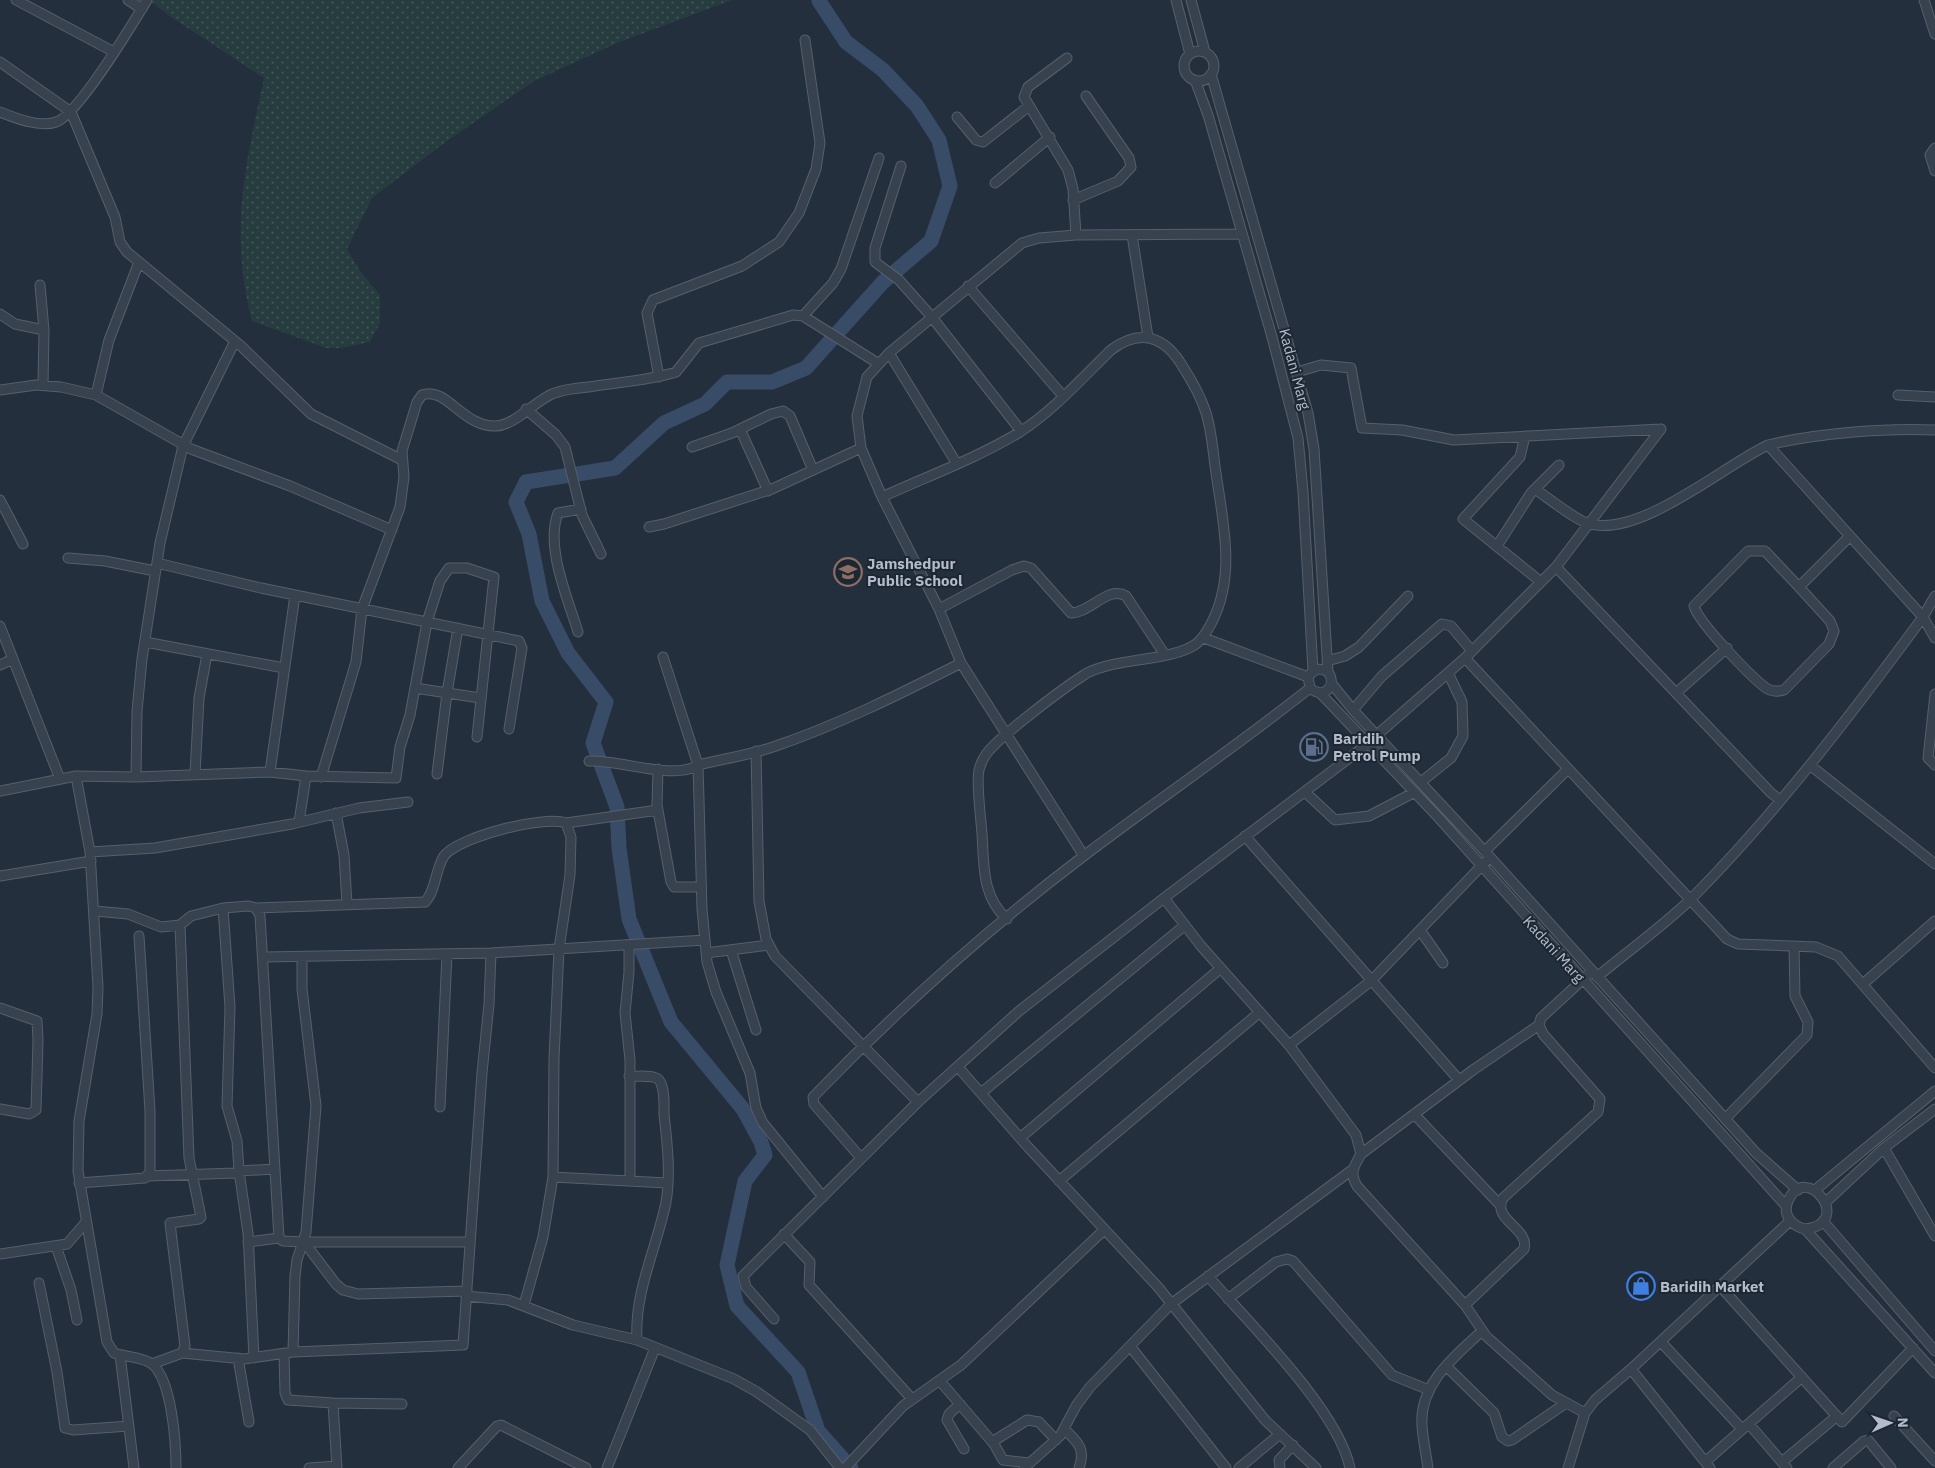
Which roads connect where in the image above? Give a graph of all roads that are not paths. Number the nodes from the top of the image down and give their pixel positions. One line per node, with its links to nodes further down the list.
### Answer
1 (16, 0): 10 (street)
2 (128, 0): 7 (street)
3 (147, 0): 7 (street)
4 (1176, 0): 12 (street)
5 (1191, 0): 11 (street)
6 (1924, 0): 8 (street)
7 (142, 9): 10 (street)
8 (1935, 34)
9 (805, 40): 44 (street)
10 (114, 52): 20 (street)
11 (1205, 52): 12 (street); 15 (street)
12 (1190, 54): 16 (street)
13 (1067, 58): 18 (street)
14 (0, 62): 20 (street)
15 (1211, 74): 16 (street); 43 (street, Kadani Marg)
16 (1195, 80): 29 (street, Kadani Marg)
17 (1086, 96): 28 (street)
18 (1029, 106): 21 (street); 22 (street)
19 (0, 112): 20 (street)
20 (71, 112): 32 (street)
21 (957, 117)
22 (1050, 137): 27 (street); 28 (street)
23 (1935, 148): 26 (street)
24 (879, 158): 36 (street)
25 (901, 166): 37 (street)
26 (1935, 171)
27 (995, 183)
28 (1074, 200): 30 (street)
29 (1242, 234): 31 (street); 108 (street, Kadani Marg)
30 (1076, 235): 31 (street); 34 (street)
31 (1132, 235): 39 (street)
32 (139, 262): 40 (street); 47 (street)
33 (40, 285): 38 (street)
34 (968, 286): 37 (street); 49 (street)
35 (0, 314): 38 (street)
36 (804, 316): 42 (street); 44 (street)
37 (931, 316): 41 (street); 54 (street)
38 (44, 330): 45 (street)
39 (1148, 337): 49 (street); 92 (street)
40 (235, 341): 57 (street); 60 (street)
41 (889, 353): 42 (street); 61 (street)
42 (879, 364): 59 (street)
43 (1297, 372): 55 (street); 102 (street, Kadani Marg)
44 (659, 377): 51 (street)
45 (43, 385): 46 (street); 47 (street)
46 (0, 390)
47 (96, 395): 57 (street)
48 (1898, 395): 50 (street)
49 (1063, 396): 54 (street)
50 (1935, 396)
51 (526, 409): 60 (street); 68 (street)
52 (740, 430): 58 (street); 63 (street); 65 (street)
53 (1935, 430): 56 (street)
54 (1020, 431): 61 (street)
55 (1525, 436): 69 (street); 74 (street)
56 (1768, 445): 69 (street); 72 (street)
57 (183, 446): 71 (street); 77 (street)
58 (692, 447)
59 (861, 448): 63 (street); 66 (street)
60 (402, 460): 71 (street)
61 (957, 464): 66 (street)
62 (1559, 465): 64 (street)
63 (813, 470): 65 (street)
64 (1535, 489): 69 (street); 74 (street)
65 (768, 491): 70 (street)
66 (882, 497): 85 (street)
67 (0, 500): 73 (street)
68 (581, 509): 75 (street); 90 (street)
69 (1588, 524): 78 (street)
70 (649, 527)
71 (392, 530): 84 (street)
72 (1850, 536): 80 (street); 86 (street)
73 (22, 544)
74 (1497, 546): 79 (street)
75 (601, 554)
76 (68, 558): 77 (street)
77 (156, 567): 81 (street); 94 (street)
78 (1556, 567): 79 (street); 114 (street)
79 (1541, 582): 96 (street)
80 (1799, 587): 95 (street); 95 (street)
81 (295, 595): 84 (street); 105 (street)
82 (1408, 596): 102 (street)
83 (1935, 596): 86 (street)
84 (362, 609): 87 (street); 136 (street)
85 (939, 609): 98 (street); 103 (street)
86 (1923, 617): 93 (street); 127 (street)
87 (427, 622): 89 (street); 91 (street); 110 (street)
88 (0, 626): 101 (street)
89 (458, 628): 91 (street); 112 (street)
90 (578, 632)
91 (488, 634): 116 (street); 118 (street)
92 (1204, 638): 98 (street); 108 (street)
93 (1935, 638)
94 (145, 642): 97 (street); 135 (street)
95 (1727, 648): 114 (street)
96 (1472, 651): 100 (street); 117 (street)
97 (207, 654): 105 (street); 131 (street)
98 (1165, 655): 120 (street)
99 (663, 657): 125 (street)
100 (1465, 658): 107 (street); 129 (street)
101 (13, 659): 104 (street); 137 (street)
102 (1328, 662): 106 (street, Kadani Marg)
103 (961, 663): 120 (street); 123 (street)
104 (0, 665)
105 (284, 668): 130 (street)
106 (1328, 672): 108 (street); 109 (street)
107 (1448, 673): 119 (street); 138 (street)
108 (1311, 674): 111 (street)
109 (1332, 684): 113 (street); 117 (street, Kadani Marg)
110 (415, 688): 112 (street); 136 (street)
111 (1310, 688): 113 (street); 150 (street)
112 (447, 693): 116 (street); 132 (street)
113 (1320, 693): 122 (street, Kadani Marg)
114 (1676, 693): 142 (street)
115 (1935, 694): 126 (street)
116 (480, 698): 121 (street)
117 (1353, 710): 119 (street, Kadani Marg)
118 (509, 729)
119 (1377, 735): 138 (street, Kadani Marg)
120 (1005, 736): 150 (street); 162 (street)
121 (476, 737)
122 (1369, 743): 140 (street); 141 (street, Kadani Marg)
123 (756, 751): 125 (street); 170 (street)
124 (589, 761): 128 (street)
125 (698, 765): 128 (street); 155 (street)
126 (1935, 765)
127 (1811, 766): 142 (street); 152 (street)
128 (658, 769): 144 (street)
129 (1568, 769): 149 (street); 157 (street)
130 (270, 772): 131 (street); 134 (street)
131 (195, 774): 135 (street)
132 (436, 774)
133 (76, 776): 135 (street); 137 (street); 151 (street)
134 (306, 776): 136 (street); 146 (street)
135 (136, 777)
136 (321, 777)
137 (60, 779): 139 (street)
138 (1422, 782): 149 (street, Kadani Marg)
139 (0, 792)
140 (1304, 792): 141 (street); 148 (street)
141 (1414, 792): 153 (street, Kadani Marg)
142 (1780, 800): 157 (street)
143 (408, 802): 145 (street)
144 (658, 810): 147 (street); 155 (street)
145 (336, 813): 146 (street); 158 (street)
146 (299, 822): 151 (street)
147 (566, 823): 158 (street); 172 (street)
148 (1245, 836): 156 (street); 182 (street)
149 (1488, 854): 153 (street); 181 (street, Kadani Marg)
150 (1084, 856): 162 (street)
151 (90, 857): 154 (street); 161 (street)
152 (1935, 864)
153 (1480, 868): 166 (street); 183 (street, Kadani Marg)
154 (0, 876)
155 (701, 887): 168 (street)
156 (1164, 898): 165 (street); 191 (street)
157 (1690, 900): 171 (street); 181 (street)
158 (348, 904): 160 (street)
159 (223, 908): 160 (street); 164 (street); 208 (street)
160 (256, 908): 178 (street)
161 (95, 911): 164 (street); 215 (street)
162 (1007, 920): 190 (street)
163 (1935, 921): 184 (street)
164 (180, 925): 210 (street)
165 (1185, 925): 180 (street); 196 (street)
166 (1420, 930): 179 (street); 182 (street)
167 (140, 936): 211 (street)
168 (705, 940): 169 (street); 175 (street)
169 (632, 945): 172 (street); 193 (street)
170 (769, 945): 173 (street); 190 (street)
171 (1794, 946): 184 (street); 202 (street)
172 (559, 949): 174 (street); 212 (street)
173 (731, 950): 175 (street); 188 (street)
174 (491, 953): 176 (street); 233 (street)
175 (706, 953): 219 (street)
176 (447, 954): 177 (street); 198 (street)
177 (302, 956): 178 (street); 232 (street)
178 (264, 958): 207 (street)
179 (1443, 963)
180 (1220, 968): 186 (street); 203 (street)
181 (1595, 974): 183 (street); 202 (street, Kadani Marg)
182 (1372, 981): 189 (street); 194 (street)
183 (1582, 981): 187 (street); 222 (street, Kadani Marg)
184 (1863, 984): 192 (street)
185 (0, 1008): 199 (street)
186 (1260, 1012): 189 (street); 214 (street)
187 (1540, 1025): 194 (street); 221 (street)
188 (756, 1030)
189 (1289, 1045): 205 (street)
190 (863, 1046): 197 (street); 206 (street)
191 (958, 1067): 196 (street); 197 (street)
192 (1935, 1068)
193 (629, 1076): 213 (street); 216 (street)
194 (1459, 1080): 201 (street)
195 (1935, 1091): 218 (street)
196 (981, 1093): 203 (street)
197 (918, 1102): 206 (street)
198 (440, 1107)
199 (0, 1108)
200 (1935, 1109): 204 (street)
201 (1414, 1114): 205 (street); 221 (street)
202 (1725, 1119): 217 (street, Kadani Marg)
203 (1020, 1138): 214 (street)
204 (1884, 1148): 220 (street); 229 (street)
205 (1361, 1154): 209 (street)
206 (861, 1158): 219 (street)
207 (275, 1169): 208 (street); 230 (street)
208 (239, 1170): 210 (street); 231 (street)
209 (1352, 1170): 236 (street); 243 (street)
210 (193, 1173): 211 (street); 254 (street)
211 (148, 1176): 215 (street)
212 (554, 1176): 213 (street); 242 (street)
213 (630, 1181): 216 (street)
214 (1059, 1181): 227 (street)
215 (79, 1183): 225 (street)
216 (667, 1183): 247 (street)
217 (1798, 1190): 218 (street); 222 (street)
218 (1814, 1190): 220 (street)
219 (823, 1197): 228 (street)
220 (1826, 1202): 224 (street)
221 (1500, 1205): 243 (street)
222 (1786, 1206): 223 (street)
223 (1790, 1221): 226 (street); 238 (street)
224 (1823, 1221): 226 (street); 252 (street)
225 (86, 1222): 234 (street); 256 (street)
226 (1805, 1229): 251 (street)
227 (1104, 1230): 241 (street); 264 (street)
228 (784, 1234): 244 (street); 266 (street)
229 (1935, 1236)
230 (279, 1238): 231 (street); 232 (street)
231 (248, 1242): 258 (street)
232 (304, 1242): 233 (street); 239 (street); 253 (street)
233 (469, 1242): 239 (street)
234 (56, 1246): 235 (street); 245 (street)
235 (0, 1254)
236 (1208, 1276): 240 (street); 241 (street)
237 (39, 1283): 275 (street)
238 (1720, 1286): 248 (street); 263 (street)
239 (467, 1293): 242 (street); 253 (street)
240 (1228, 1299): 265 (street); 301 (street)
241 (1171, 1304): 249 (street); 278 (street)
242 (524, 1305): 247 (street)
243 (1465, 1305): 246 (street)
244 (774, 1319)
245 (77, 1320)
246 (1482, 1331): 260 (street); 267 (street)
247 (637, 1340): 250 (street)
248 (1661, 1342): 261 (street); 276 (street)
249 (1130, 1346): 277 (street); 297 (street)
250 (655, 1348): 293 (street); 294 (street)
251 (1912, 1348): 262 (street); 272 (street)
252 (1935, 1351)
253 (293, 1352): 255 (street)
254 (182, 1353): 257 (street); 259 (street)
255 (284, 1354): 258 (street); 268 (street)
256 (120, 1355): 259 (street); 275 (street)
257 (238, 1358): 258 (street); 274 (street)
258 (254, 1358)
259 (152, 1364): 289 (street)
260 (1446, 1366): 265 (street); 267 (street)
261 (1631, 1369): 271 (street); 284 (street)
262 (1935, 1373)
263 (1802, 1377): 272 (street); 276 (street)
264 (940, 1381): 266 (street); 270 (street)
265 (1429, 1390): 302 (street)
266 (912, 1399): 295 (street)
267 (1566, 1402): 271 (street)
268 (333, 1403): 269 (street); 287 (street)
269 (402, 1404)
270 (960, 1404): 280 (street); 282 (street)
271 (1585, 1414): 303 (street)
272 (1837, 1416): 285 (street)
273 (1894, 1416): 283 (street)
274 (249, 1422)
275 (129, 1426): 288 (street)
276 (1746, 1426): 284 (street); 285 (street)
277 (1064, 1429): 279 (street); 296 (street)
278 (1280, 1434): 281 (street); 298 (street)
279 (1056, 1440): 280 (street); 286 (street)
280 (992, 1442): 286 (street)
281 (1293, 1445): 299 (street); 300 (street)
282 (964, 1449)
283 (1935, 1460)
284 (1708, 1465)
285 (1784, 1465)
286 (1026, 1466)
287 (337, 1467): 290 (street)
288 (134, 1468)
289 (176, 1468)
290 (309, 1468)
291 (458, 1468): 292 (street)
292 (586, 1468)
293 (607, 1468)
294 (840, 1468)
295 (845, 1468)
296 (1079, 1468)
297 (1226, 1468)
298 (1239, 1468)
299 (1280, 1468)
300 (1316, 1468)
301 (1350, 1468)
302 (1428, 1468)
303 (1568, 1468)
304 (1833, 1468): 305 (street)
305 (1892, 1468)

